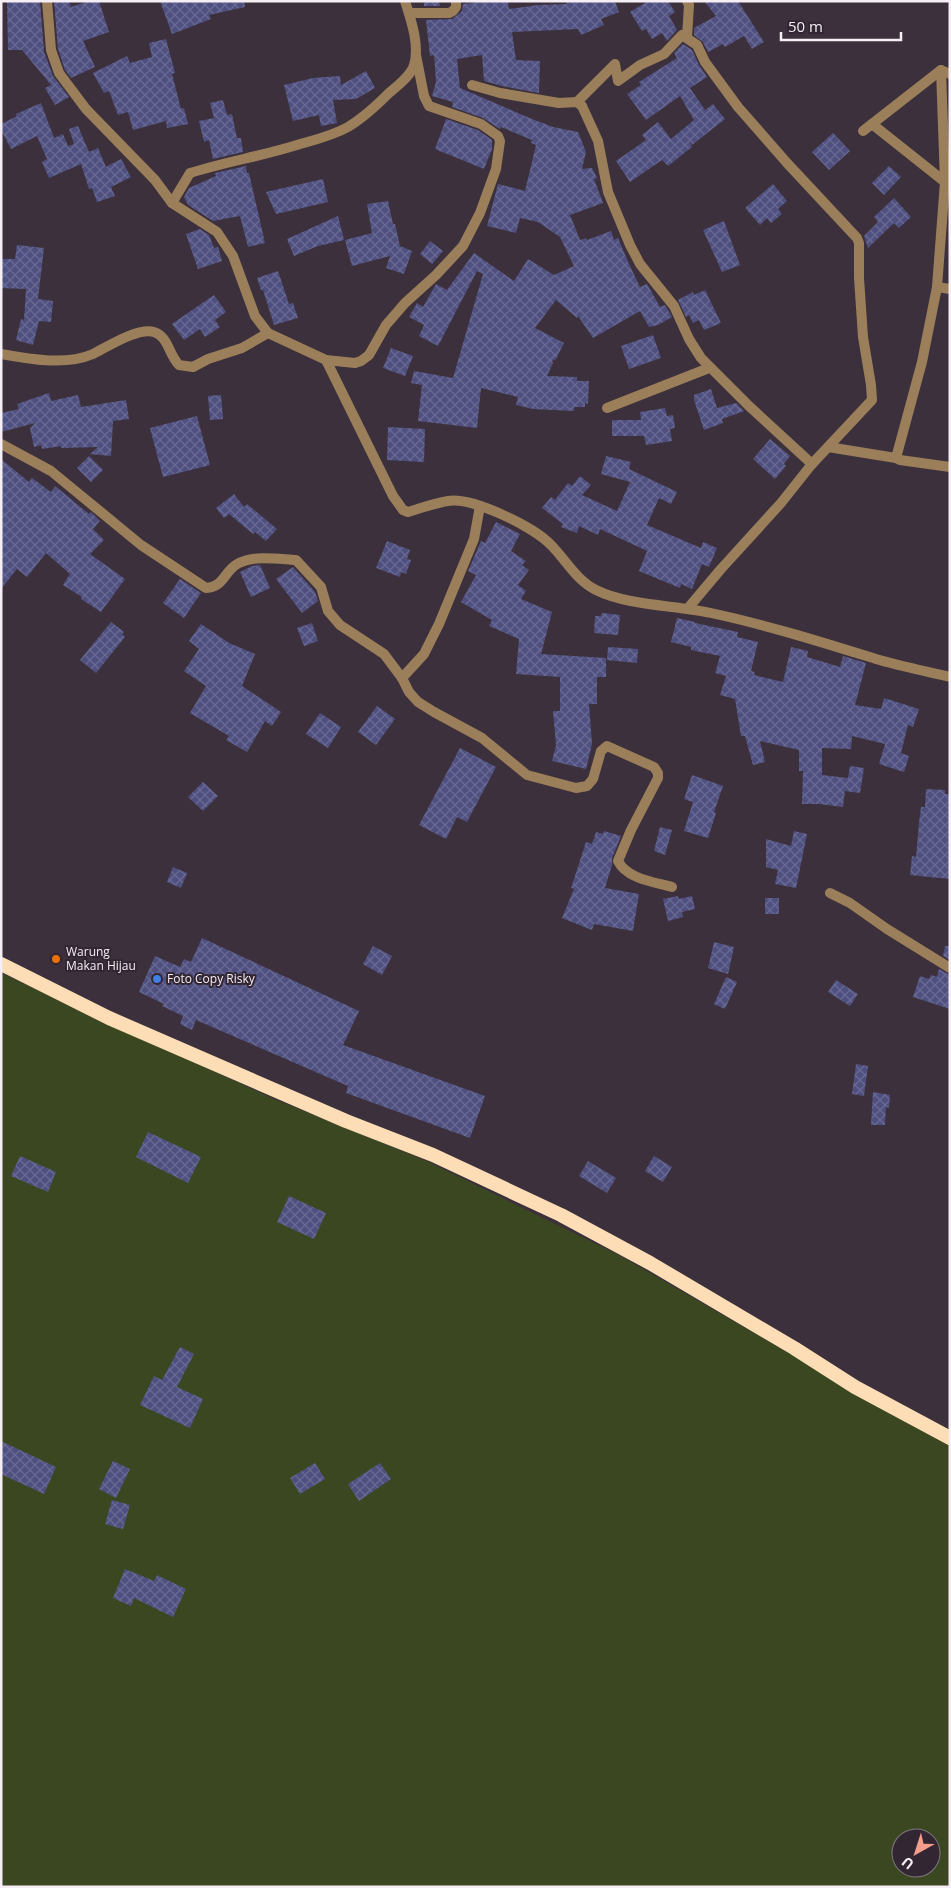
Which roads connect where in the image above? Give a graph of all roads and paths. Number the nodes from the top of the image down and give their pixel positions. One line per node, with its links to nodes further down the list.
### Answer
1 (47, 1): 14 (street)
2 (405, 1): 5 (street)
3 (456, 1): 5 (street)
4 (687, 1): 6 (street)
5 (409, 14): 7 (street)
6 (687, 37): 10 (street); 23 (street)
7 (416, 56): 14 (street); 19 (street)
8 (946, 72): 11 (street); 13 (street)
9 (472, 85): 10 (street)
10 (576, 102): 20 (street)
11 (872, 124): 12 (street); 13 (street)
12 (863, 131)
13 (944, 182): 15 (street)
14 (172, 203): 17 (street)
15 (937, 287): 16 (street); 24 (street)
16 (950, 289)
17 (268, 333): 18 (street); 19 (street)
18 (1, 354)
19 (326, 360): 27 (street)
20 (709, 368): 21 (street); 25 (street)
21 (607, 408)
22 (1, 444): 30 (street)
23 (828, 447): 24 (street); 25 (street)
24 (896, 458): 26 (street)
25 (812, 464): 28 (street)
26 (950, 467)
27 (480, 506): 28 (street); 30 (street)
28 (689, 607): 29 (street)
29 (950, 677)
30 (402, 678): 31 (street)
31 (672, 887)
32 (830, 893): 34 (street)
33 (1, 964): 35 (highway)
34 (950, 968)
35 (950, 1438)

